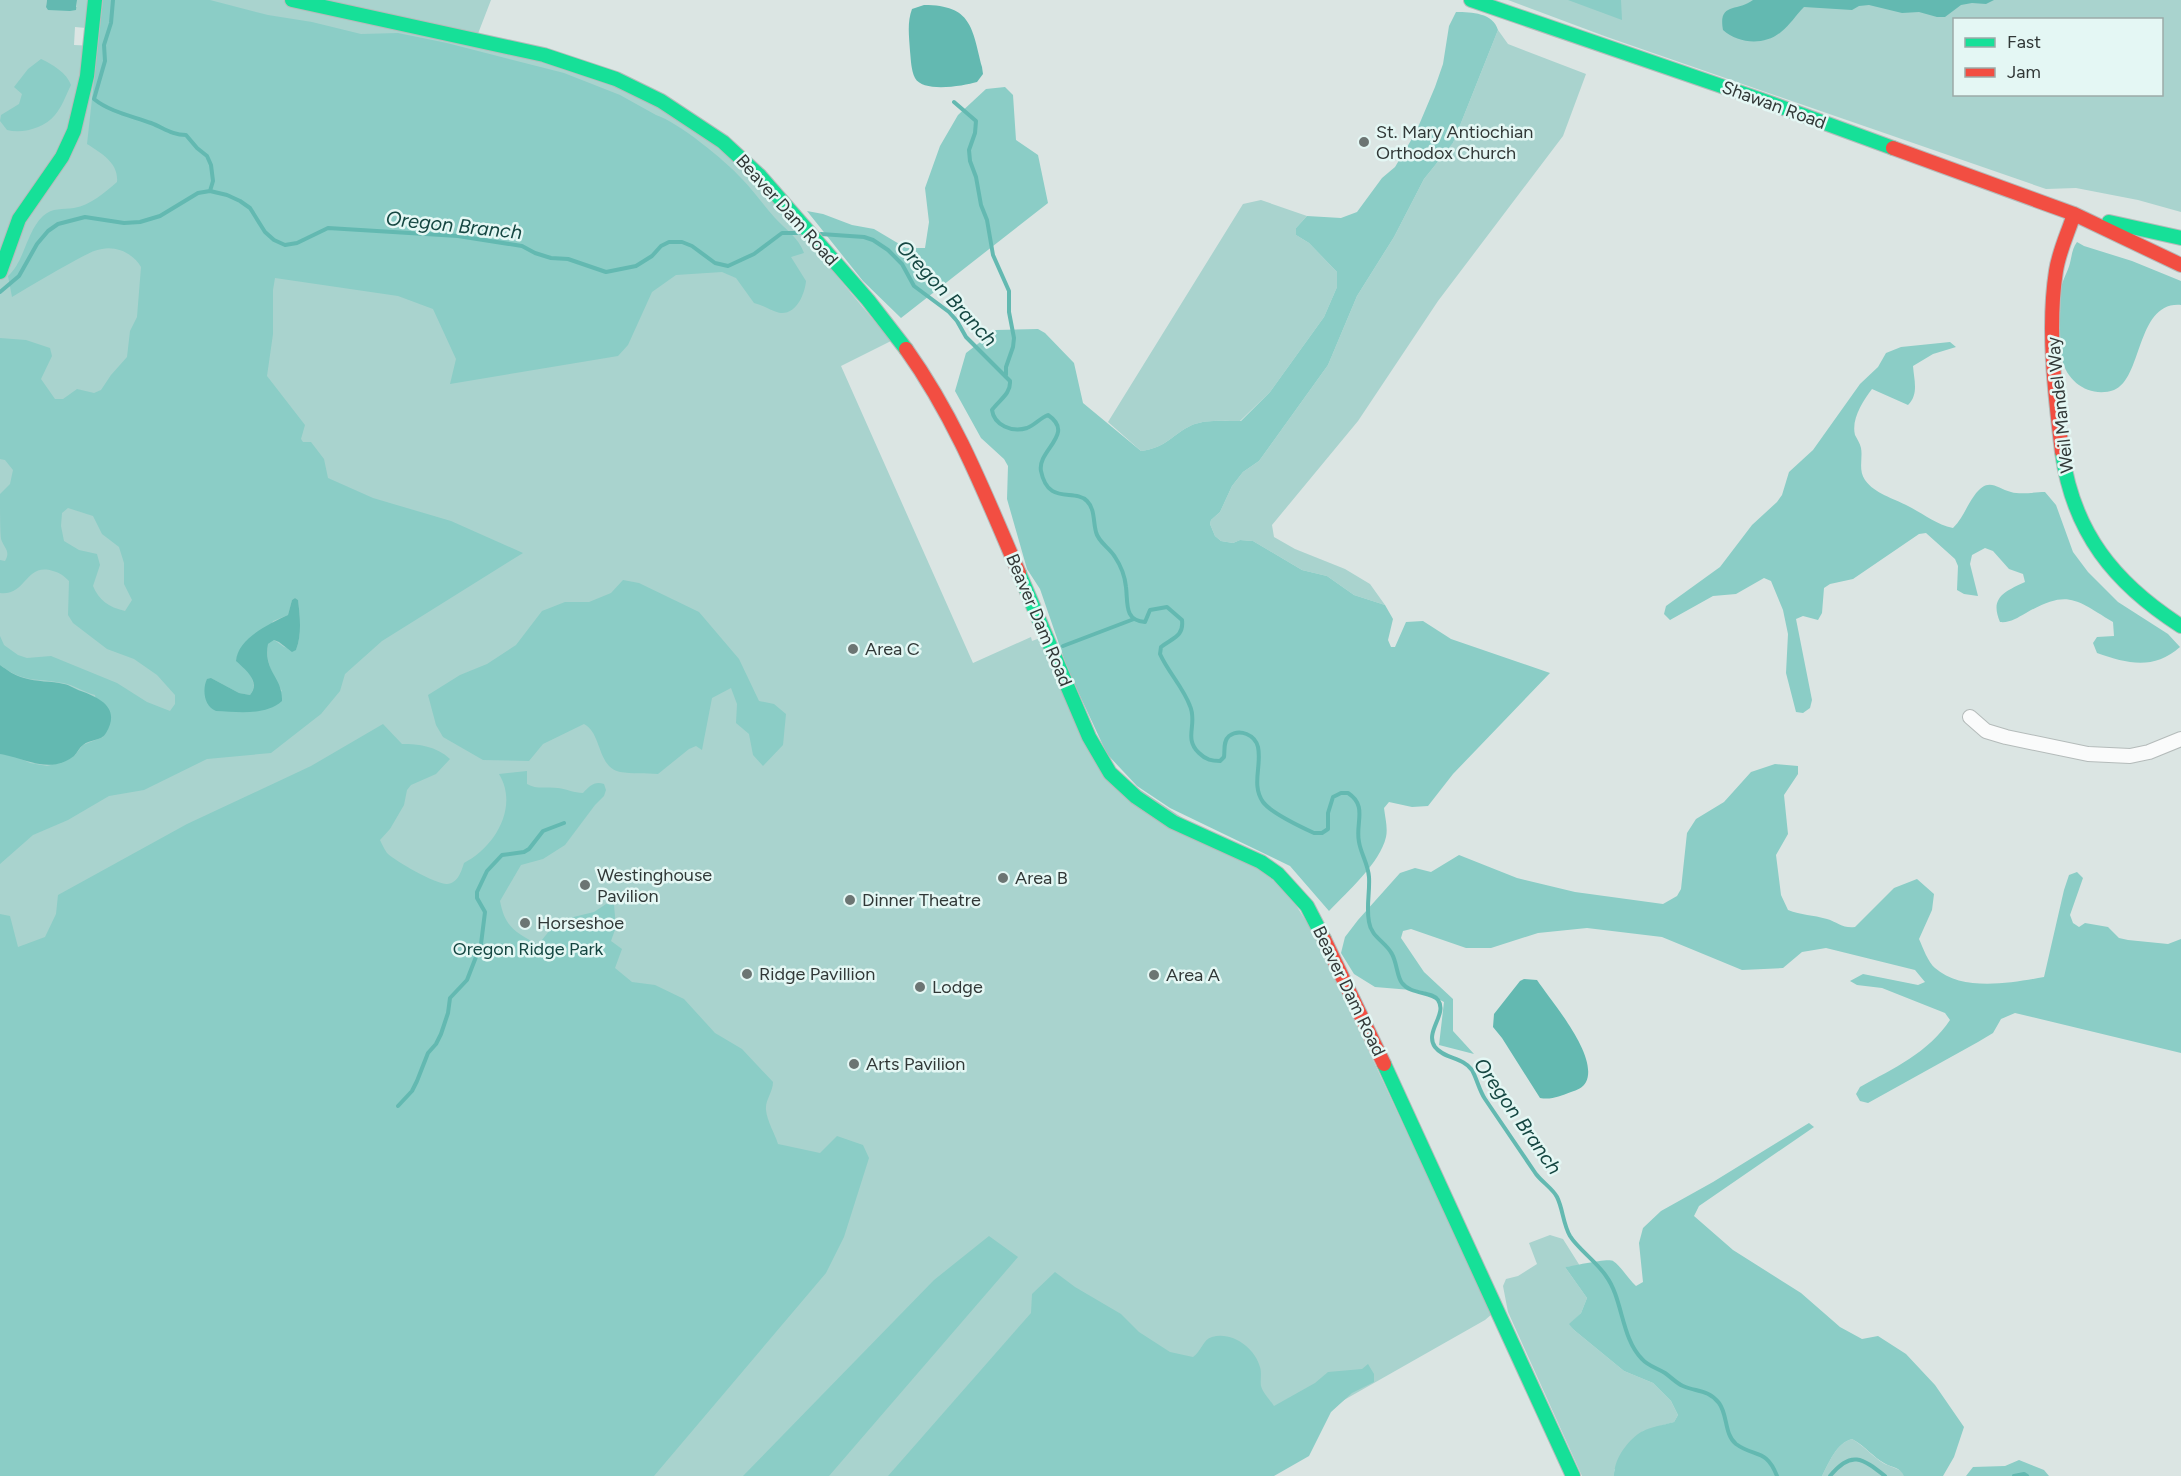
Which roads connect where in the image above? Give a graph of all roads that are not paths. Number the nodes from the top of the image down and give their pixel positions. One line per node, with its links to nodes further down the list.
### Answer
1 (95, 0): 9 (street)
2 (292, 0): 13 (street, Beaver Dam Road)
3 (1471, 0): 4 (street, Shawan Road)
4 (2074, 214): 5 (street, Shawan Road); 6 (street, Shawan Road); 10 (street, Weil Mandel Way)
5 (2181, 238)
6 (2151, 252): 7 (street, Shawan Road); 8 (street, Shawan Road)
7 (2181, 253)
8 (2181, 265)
9 (0, 272)
10 (2181, 626)
11 (1970, 717): 12 (street)
12 (2181, 739)
13 (1573, 1476)

